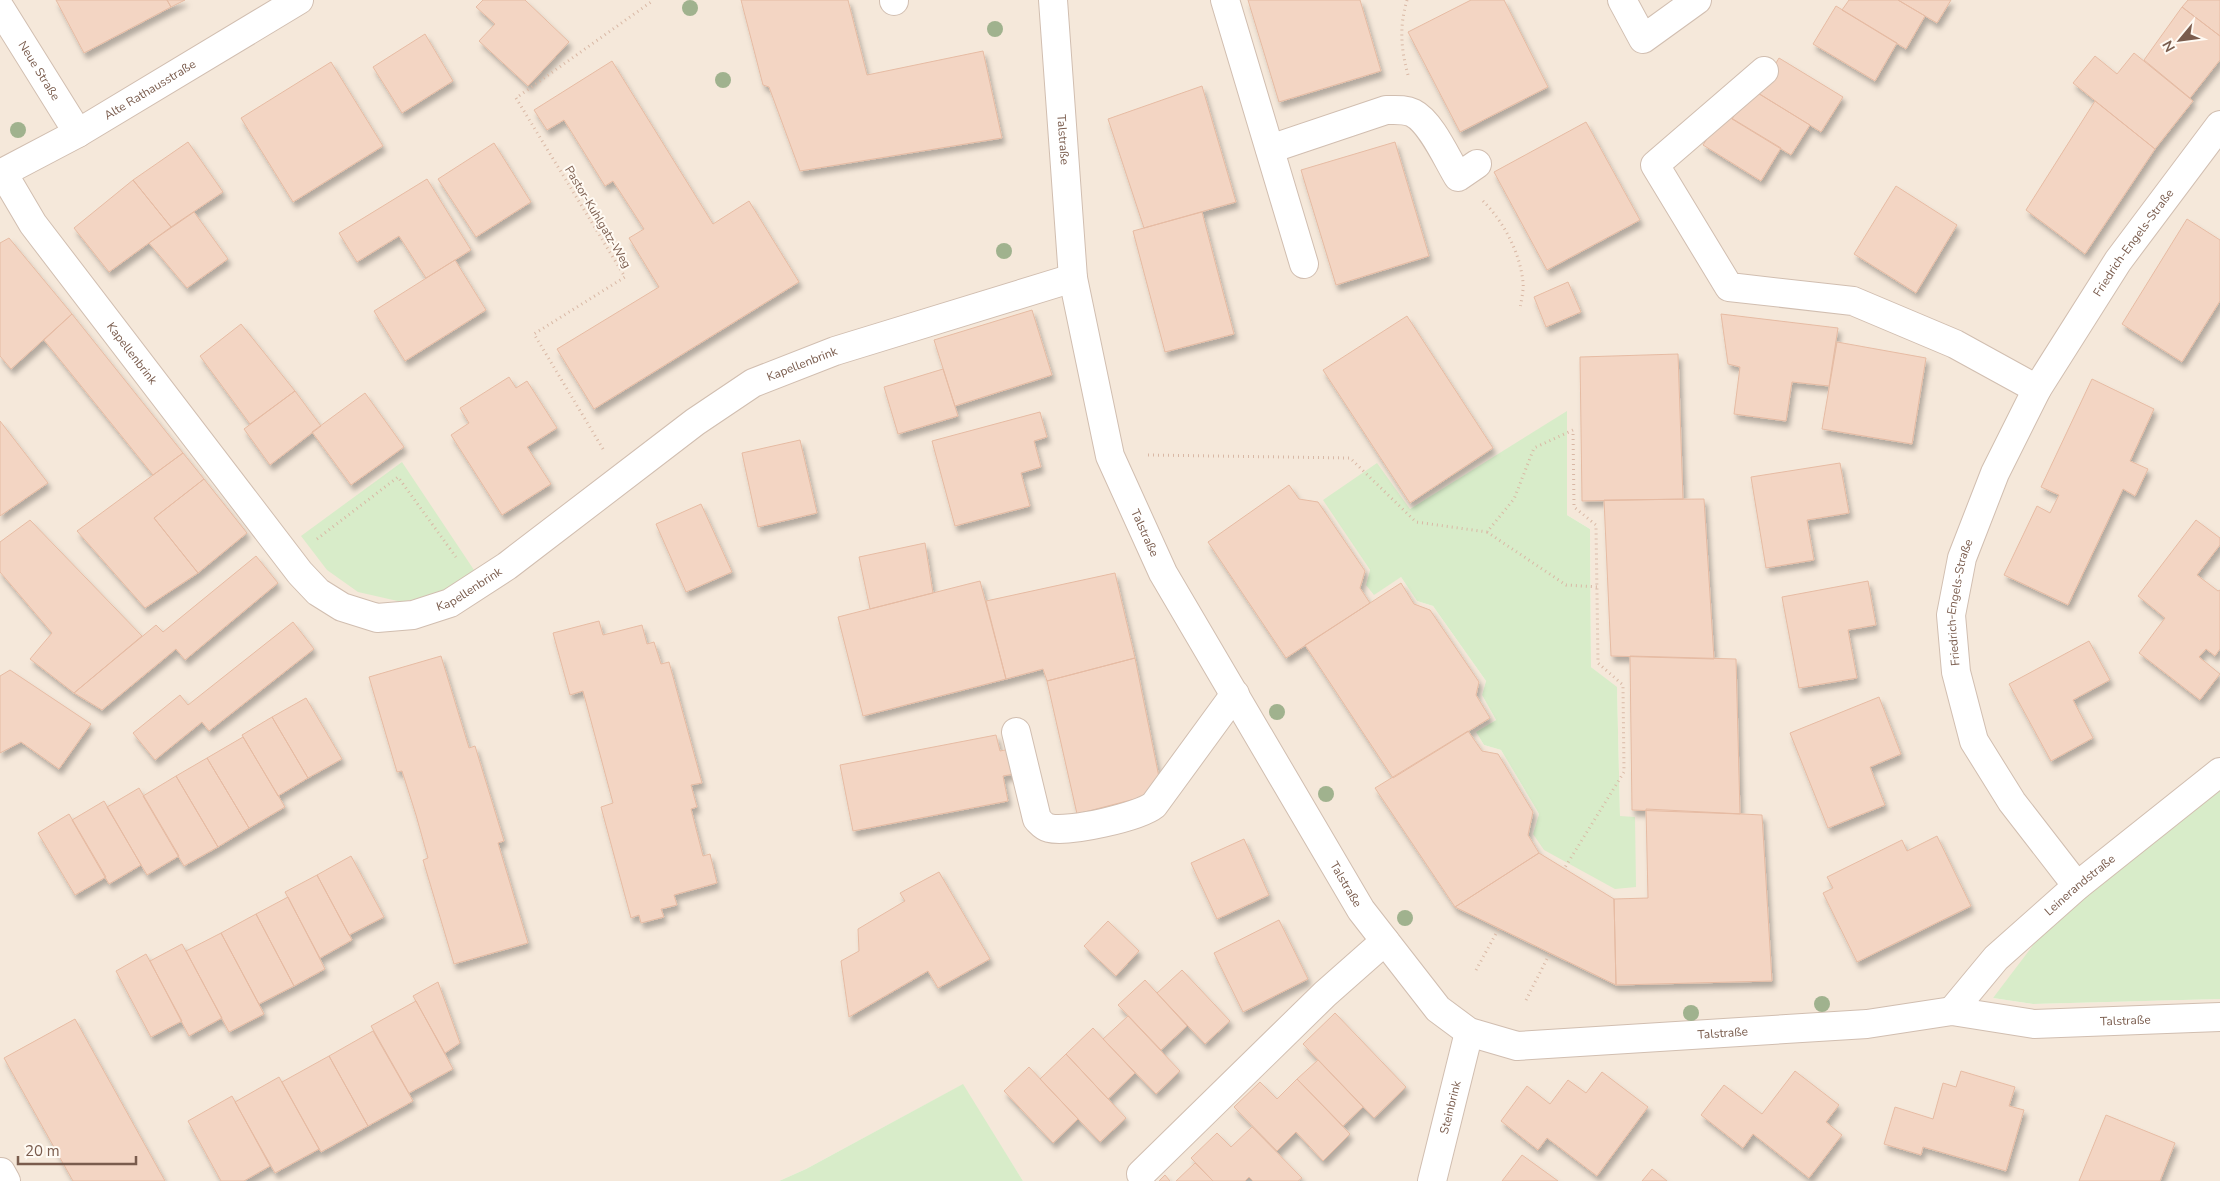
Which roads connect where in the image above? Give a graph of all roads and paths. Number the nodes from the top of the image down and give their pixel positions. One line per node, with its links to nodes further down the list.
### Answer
1 (299, 0): 12 (street, Alte Rathausstraße)
2 (650, 0): 21 (path, Pastor-Kuhlgatz-Weg)
3 (1057, 0): 17 (street, Talstraße)
4 (1225, 0): 13 (street)
5 (1407, 0): 10 (path)
6 (1622, 0): 7 (street)
7 (1697, 0)
8 (0, 8): 12 (street, Neue Straße)
9 (1764, 71): 19 (street)
10 (1402, 110): 13 (street); 14 (street)
11 (2220, 125): 19 (street, Friedrich-Engels-Straße)
12 (78, 133): 15 (street, Alte Rathausstraße)
13 (1270, 150): 16 (street)
14 (1468, 170): 18 (path)
15 (1, 174): 23 (street, Kapellenbrink)
16 (1304, 264)
17 (1073, 278): 20 (street, Talstraße); 21 (street, Kapellenbrink)
18 (1520, 309)
19 (2037, 389): 30 (street, Friedrich-Engels-Straße)
20 (1110, 456): 22 (path); 26 (street, Talstraße)
21 (622, 479): 24 (street, Kapellenbrink)
22 (1487, 532): 25 (path); 25 (path)
23 (291, 559): 24 (street, Kapellenbrink); 24 (path)
24 (477, 586)
25 (1598, 587): 29 (path)
26 (1235, 694): 27 (street); 32 (street, Talstraße)
27 (1016, 732)
28 (2220, 772): 30 (street, Leinerandstraße)
29 (1564, 869)
30 (2077, 886): 36 (street, Leinerandstraße)
31 (1499, 928): 34 (path)
32 (1385, 941): 38 (street, Talstraße); 39 (street)
33 (1550, 953): 35 (path)
34 (1476, 970)
35 (1526, 1000)
36 (1952, 1011): 37 (street, Talstraße); 38 (street, Talstraße)
37 (2220, 1017)
38 (1468, 1032): 40 (street, Steinbrink)
39 (1141, 1174)
40 (1432, 1181)

